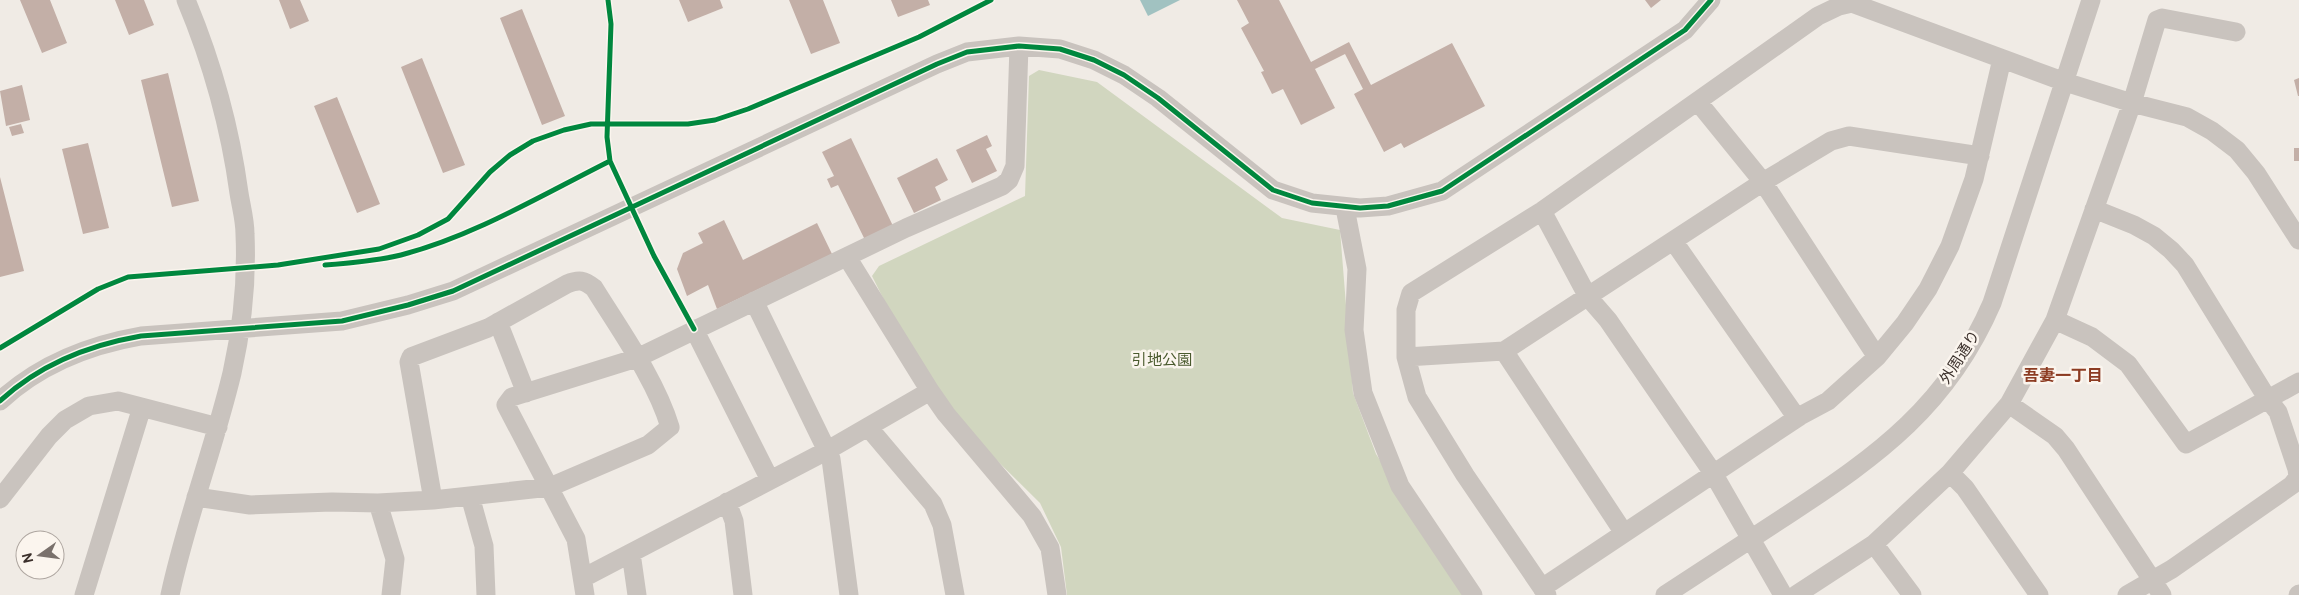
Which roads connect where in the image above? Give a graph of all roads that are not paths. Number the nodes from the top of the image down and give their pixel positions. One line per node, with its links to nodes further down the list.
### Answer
1 (186, 0): 23 (street)
2 (1711, 0): 13 (street)
3 (2091, 0): 8 (street, 外周通り)
4 (1838, 3): 7 (street); 9 (street)
5 (2236, 32): 10 (street)
6 (1019, 46): 13 (street); 18 (street); 23 (street)
7 (2002, 59): 8 (street); 11 (street)
8 (2065, 82): 10 (street); 51 (street, 外周通り)
9 (1698, 102): 12 (street); 15 (street)
10 (2132, 103): 14 (street); 16 (street)
11 (1980, 156): 12 (street); 27 (street)
12 (1763, 182): 17 (street); 27 (street)
13 (1345, 208): 66 (street)
14 (2094, 210): 21 (street); 32 (street)
15 (1542, 211): 19 (street); 26 (street)
16 (2299, 240)
17 (1674, 242): 19 (street); 36 (street)
18 (847, 257): 20 (street); 31 (street)
19 (1588, 297): 25 (street); 40 (street)
20 (754, 301): 24 (street); 39 (street)
21 (2055, 320): 32 (street); 34 (street)
22 (498, 322): 28 (street); 30 (street); 47 (street)
23 (239, 329): 33 (street); 37 (street)
24 (694, 329): 28 (street); 42 (street)
25 (1504, 351): 26 (street); 50 (street)
26 (1406, 357): 56 (street)
27 (1877, 357): 36 (street)
28 (637, 358): 30 (street); 43 (street)
29 (2299, 382): 32 (street)
30 (526, 392): 43 (street)
31 (930, 392): 38 (street); 65 (street)
32 (2267, 398): 55 (street)
33 (0, 401)
34 (2008, 404): 41 (street); 55 (street)
35 (142, 407): 37 (street); 46 (street); 57 (street)
36 (1797, 418): 40 (street)
37 (218, 427): 45 (street)
38 (868, 427): 39 (street); 64 (street)
39 (828, 450): 42 (street); 63 (street)
40 (1713, 473): 50 (street); 51 (street)
41 (1950, 473): 52 (street); 71 (street)
42 (770, 480): 48 (street)
43 (550, 487): 44 (street); 54 (street)
44 (470, 496): 47 (street); 60 (street)
45 (196, 497): 49 (street); 58 (street)
46 (0, 499)
47 (433, 500): 49 (street)
48 (727, 502): 53 (street); 62 (street)
49 (378, 503): 59 (street)
50 (1624, 533): 56 (street)
51 (1752, 539): 67 (street, 外周通り); 68 (street)
52 (1874, 544): 69 (street); 70 (street)
53 (631, 553): 54 (street); 61 (street)
54 (584, 586)
55 (2157, 588): 72 (street)
56 (1545, 591)
57 (84, 595)
58 (170, 595)
59 (391, 595)
60 (486, 595)
61 (637, 595)
62 (743, 595)
63 (849, 595)
64 (955, 595)
65 (1057, 595)
66 (1474, 595)
67 (1665, 595)
68 (1783, 595)
69 (1796, 595)
70 (1912, 595)
71 (2039, 595)
72 (2127, 595)

